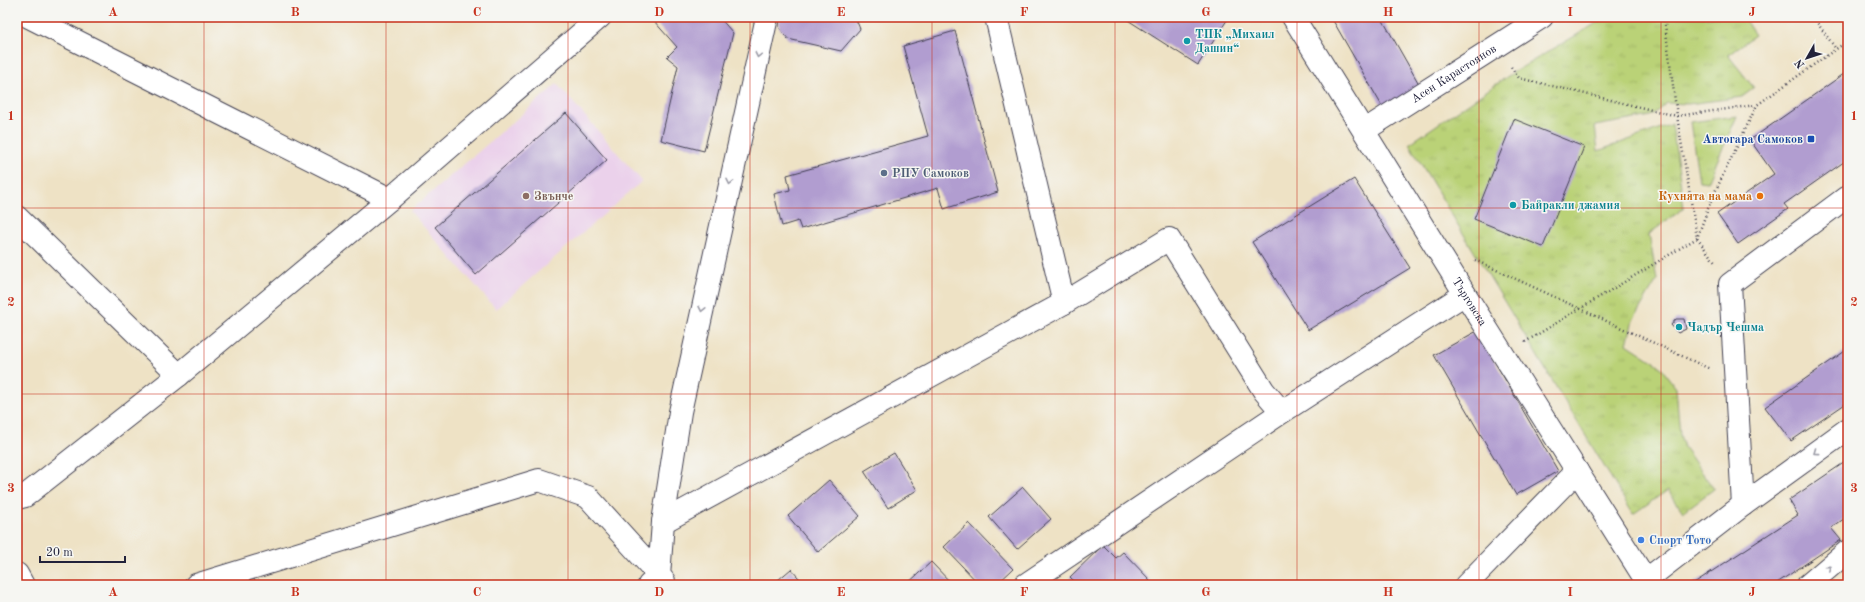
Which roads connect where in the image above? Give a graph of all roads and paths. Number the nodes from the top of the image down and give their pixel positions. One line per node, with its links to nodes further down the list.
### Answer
1 (29, 17): 16 (street)
2 (600, 17): 16 (street)
3 (767, 17): 32 (street, one-way to 32)
4 (996, 17): 22 (street)
5 (1293, 17): 14 (street, Търговска)
6 (1542, 17): 10 (street, Асен Карастоянов)
7 (1664, 17): 13 (path)
8 (1813, 17): 11 (path)
9 (1848, 41): 11 (path)
10 (1498, 45): 13 (path); 14 (street, Асен Карастоянов)
11 (1836, 49): 12 (path)
12 (1757, 105): 13 (path); 18 (path)
13 (1677, 116): 18 (path)
14 (1365, 130): 21 (street, Търговска)
15 (1848, 196): 20 (street)
16 (390, 199): 25 (street)
17 (17, 217): 25 (street)
18 (1697, 238): 20 (path); 23 (path)
19 (1474, 260): 23 (path)
20 (1730, 284): 26 (street)
21 (1465, 294): 24 (street, Търговска); 27 (street)
22 (1064, 303): 27 (street); 32 (street)
23 (1580, 309): 24 (path); 26 (path)
24 (1504, 355): 29 (street, Търговска)
25 (179, 375): 30 (street)
26 (1736, 381): 31 (street)
27 (1282, 412): 39 (street)
28 (1848, 429): 31 (street, one-way to 31)
29 (1577, 471): 36 (street, Търговска); 40 (street)
30 (17, 498)
31 (1744, 505): 36 (street)
32 (663, 522): 35 (street)
33 (1848, 551): 41 (street, one-way to 33)
34 (17, 574): 37 (street)
35 (659, 582): 38 (street)
36 (1647, 582)
37 (23, 585)
38 (196, 585)
39 (1025, 585)
40 (1466, 585)
41 (1808, 585)

